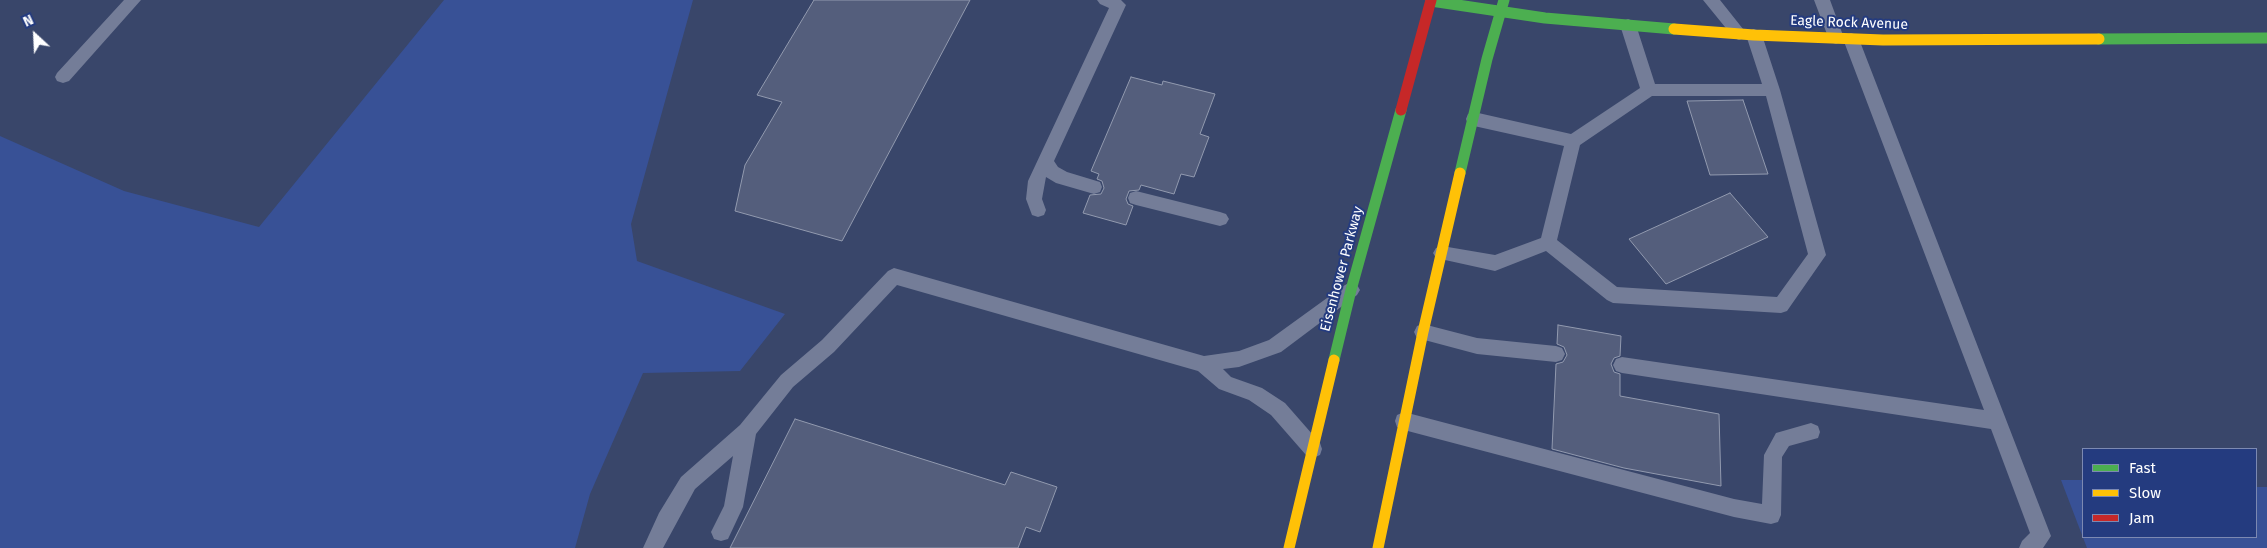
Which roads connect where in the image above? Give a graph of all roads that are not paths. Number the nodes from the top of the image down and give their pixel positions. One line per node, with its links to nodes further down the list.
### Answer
1 (133, 0): 12 (lane)
2 (1431, 0): 7 (main road, Eagle Rock Avenue); 24 (main road, Eisenhower Parkway)
3 (1504, 0): 7 (main road)
4 (1711, 0): 9 (lane)
5 (1822, 0): 10 (lane)
6 (1112, 2): 17 (lane)
7 (1501, 12): 8 (main road, Eagle Rock Avenue); 15 (main road)
8 (1628, 25): 9 (main road, Eagle Rock Avenue); 13 (lane)
9 (1747, 34): 10 (main road, Eagle Rock Avenue); 14 (lane)
10 (1844, 38): 11 (main road, Eagle Rock Avenue); 30 (lane)
11 (2267, 38)
12 (63, 77)
13 (1649, 90): 14 (lane); 16 (lane)
14 (1772, 90): 22 (lane)
15 (1474, 119): 16 (lane); 23 (main road)
16 (1573, 141): 22 (lane)
17 (1044, 162): 18 (lane); 20 (lane)
18 (1094, 187)
19 (1136, 198): 21 (lane)
20 (1038, 210)
21 (1220, 219)
22 (1548, 243): 23 (lane)
23 (1442, 252): 25 (main road)
24 (1351, 290): 27 (lane); 33 (main road, Eisenhower Parkway)
25 (1423, 332): 26 (lane); 29 (main road)
26 (1556, 354)
27 (1204, 364): 31 (lane); 33 (lane)
28 (1622, 366): 30 (lane)
29 (1404, 421): 32 (lane); 37 (main road)
30 (1998, 421): 38 (lane)
31 (747, 431): 34 (lane); 35 (lane)
32 (1811, 432)
33 (1313, 449): 36 (main road, Eisenhower Parkway)
34 (721, 532)
35 (653, 548)
36 (1289, 548)
37 (1378, 548)
38 (2029, 548)

